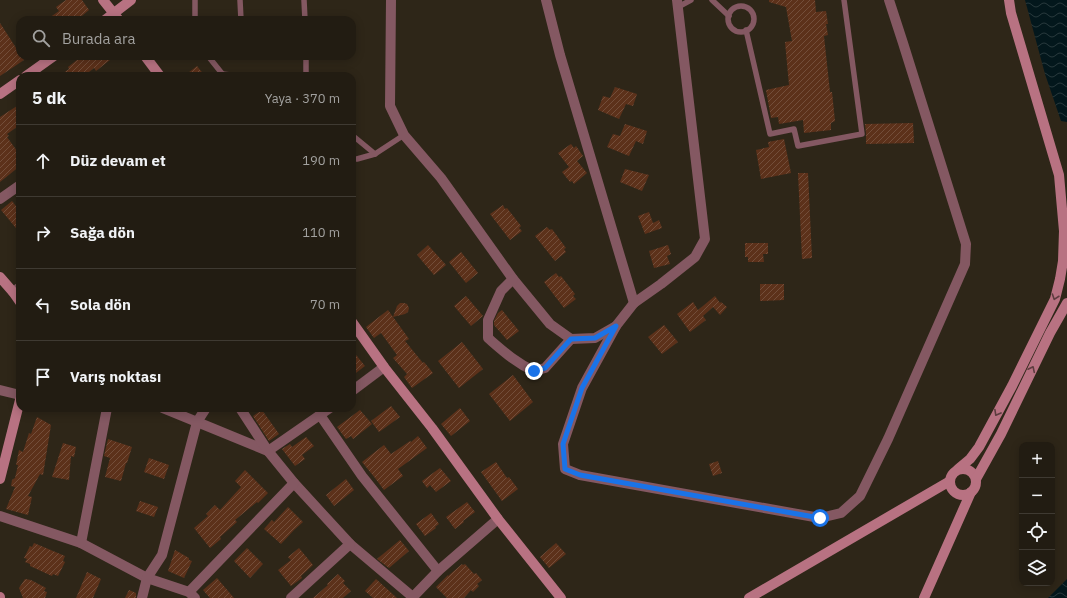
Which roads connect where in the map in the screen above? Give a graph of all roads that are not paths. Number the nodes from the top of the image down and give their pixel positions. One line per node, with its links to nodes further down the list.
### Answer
1 (103, 0): 14 (street)
2 (132, 0): 15 (street)
3 (195, 0): 16 (lane)
4 (240, 0): 17 (lane)
5 (304, 0): 18 (lane)
6 (391, 0): 31 (street)
7 (546, 0): 44 (street)
8 (691, 0): 13 (lane)
9 (712, 0): 19 (lane)
10 (844, 0): 20 (lane)
11 (888, 0): 46 (street)
12 (1009, 0): 35 (street)
13 (677, 4): 44 (street)
14 (116, 16)
15 (118, 16)
16 (195, 16)
17 (241, 16)
18 (305, 16)
19 (728, 16): 20 (lane); 20 (lane)
20 (746, 30)
21 (49, 60): 25 (street)
22 (148, 60): 26 (street)
23 (211, 60): 27 (lane)
24 (306, 60): 28 (lane)
25 (34, 72)
26 (157, 72)
27 (221, 72)
28 (306, 72)
29 (16, 83): 30 (street)
30 (0, 94)
31 (404, 135): 33 (lane); 42 (street)
32 (356, 138): 33 (lane)
33 (375, 154): 34 (lane)
34 (356, 159)
35 (1059, 175): 37 (street); 39 (street)
36 (16, 191): 38 (street)
37 (1067, 191)
38 (0, 200)
39 (1065, 233): 40 (street)
40 (1065, 259): 62 (street, one-way to 62)
41 (0, 277): 43 (street)
42 (513, 279): 48 (street); 48 (street)
43 (16, 288)
44 (634, 303): 46 (street)
45 (1067, 303): 63 (street, one-way to 45)
46 (616, 326): 48 (street)
47 (356, 328): 49 (street)
48 (571, 339)
49 (384, 367): 50 (street); 69 (street)
50 (356, 388)
51 (0, 390): 52 (street)
52 (16, 394)
53 (17, 412): 64 (street)
54 (106, 412): 70 (street)
55 (173, 412): 60 (street)
56 (203, 412): 60 (street)
57 (243, 412): 61 (street)
58 (324, 412): 59 (street)
59 (320, 415): 61 (street); 72 (street)
60 (197, 422): 61 (street); 73 (street)
61 (268, 451): 66 (street)
62 (958, 469): 63 (street); 65 (street)
63 (976, 479): 67 (street)
64 (0, 480)
65 (950, 481): 67 (street); 79 (street)
66 (294, 483): 71 (street); 74 (street)
67 (971, 492): 80 (street)
68 (0, 516): 70 (street)
69 (498, 519): 72 (street); 78 (street)
70 (81, 543): 73 (street)
71 (350, 544): 76 (street); 77 (street)
72 (438, 571): 77 (street)
73 (147, 578): 74 (street); 75 (street)
74 (192, 595)
75 (142, 598)
76 (291, 598)
77 (413, 598)
78 (561, 598)
79 (749, 598)
80 (925, 598)

